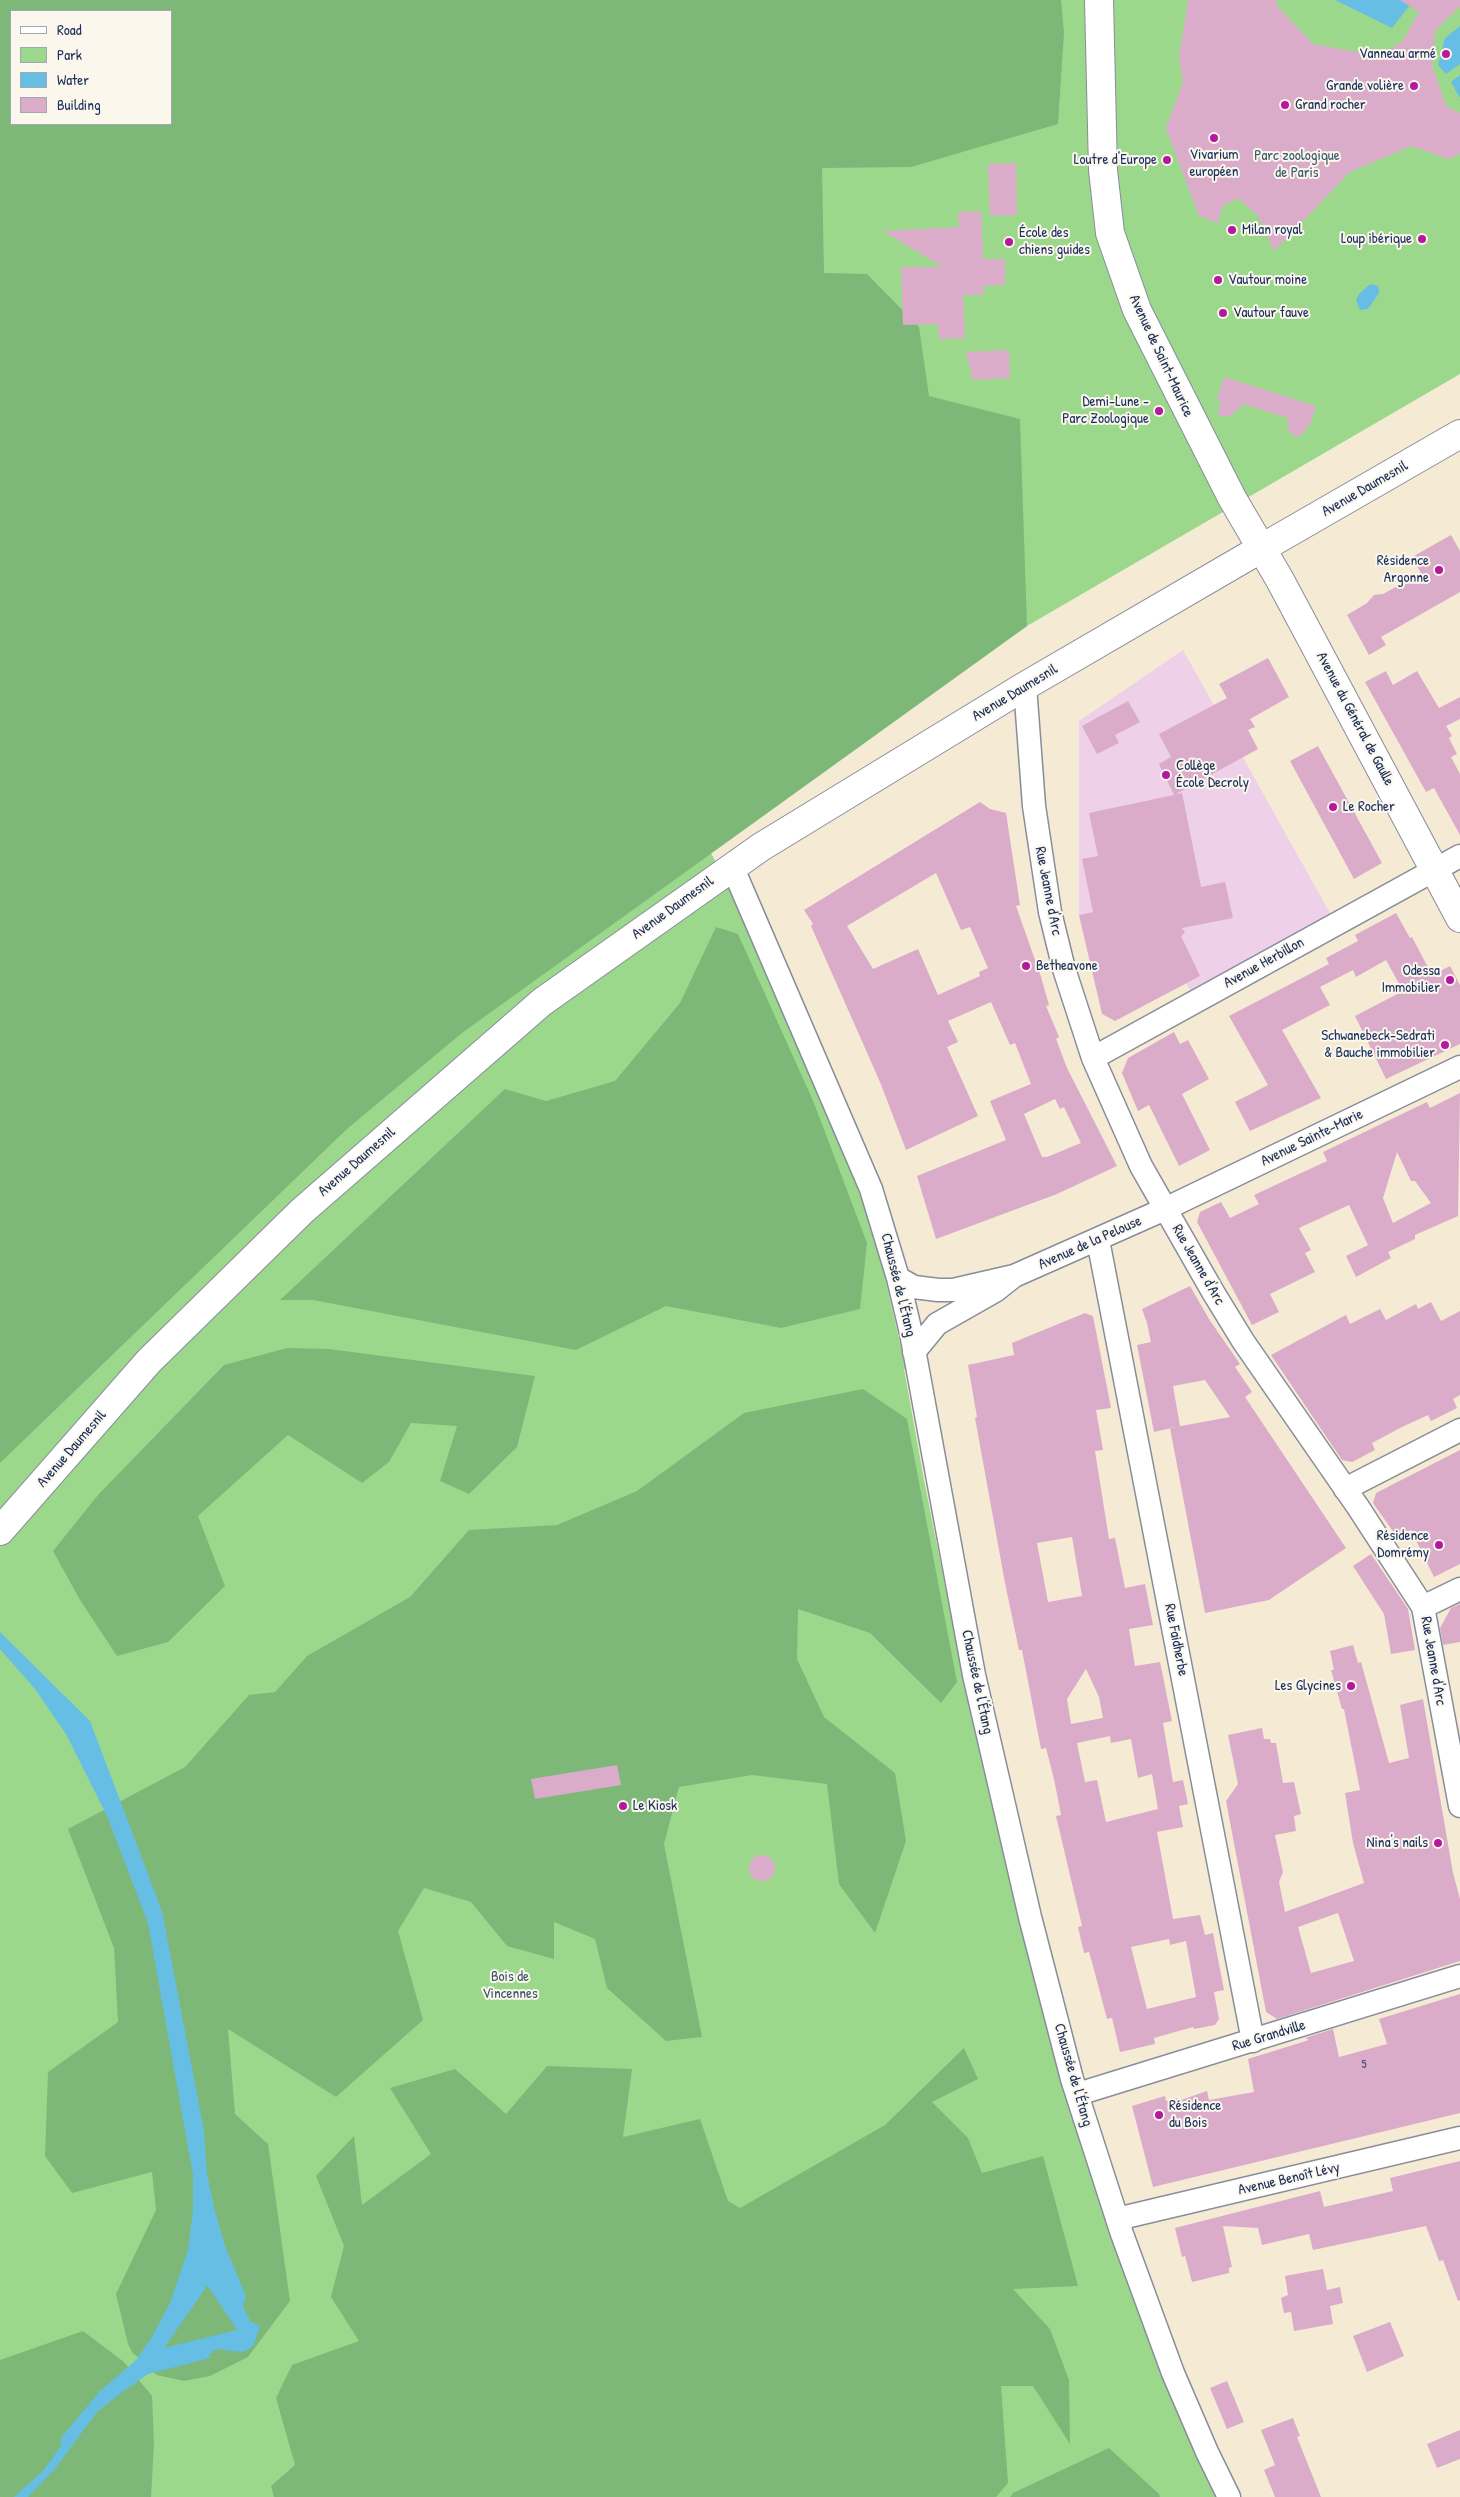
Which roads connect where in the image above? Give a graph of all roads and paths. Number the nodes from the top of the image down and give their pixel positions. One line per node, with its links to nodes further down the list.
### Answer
1 (1099, 0): 3 (street, Avenue de Saint-Maurice)
2 (1460, 434): 3 (street, Avenue Daumesnil)
3 (1262, 548): 4 (street, Avenue Daumesnil); 7 (street, Avenue du Général de Gaulle)
4 (1025, 686): 6 (street, Avenue Daumesnil); 9 (street, Rue Jeanne d'Arc)
5 (1460, 856): 7 (street, Avenue Herbillon)
6 (732, 866): 14 (street, Chaussée de l'Étang); 18 (street, Avenue Daumesnil)
7 (1436, 869): 8 (street, Avenue du Général de Gaulle); 9 (street, Avenue Herbillon)
8 (1460, 918)
9 (1093, 1058): 11 (street, Rue Jeanne d'Arc)
10 (1460, 1067): 11 (street, Avenue Sainte-Marie)
11 (1165, 1209): 12 (street, Avenue de la Pelouse); 17 (street, Rue Jeanne d'Arc)
12 (1098, 1240): 13 (street, Avenue de la Pelouse); 24 (street, Rue Faidherbe)
13 (1014, 1276): 14 (street, Avenue de la Pelouse); 15 (street, Avenue de la Pelouse)
14 (898, 1278): 15 (street, Chaussée de l'Étang)
15 (914, 1352): 25 (street, Chaussée de l'Étang)
16 (1460, 1430): 17 (street)
17 (1345, 1488): 20 (street, Rue Jeanne d'Arc)
18 (0, 1531)
19 (1460, 1589): 20 (street)
20 (1423, 1606): 21 (street, Rue Jeanne d'Arc)
21 (1453, 1720): 22 (street, Rue Jeanne d'Arc)
22 (1460, 1806)
23 (1460, 1976): 24 (street, Rue Grandville)
24 (1253, 2040): 25 (street, Rue Grandville)
25 (1078, 2094): 27 (street, Chaussée de l'Étang)
26 (1460, 2138): 27 (street, Avenue Benoît Lévy)
27 (1117, 2219): 28 (street, Chaussée de l'Étang)
28 (1229, 2497)

